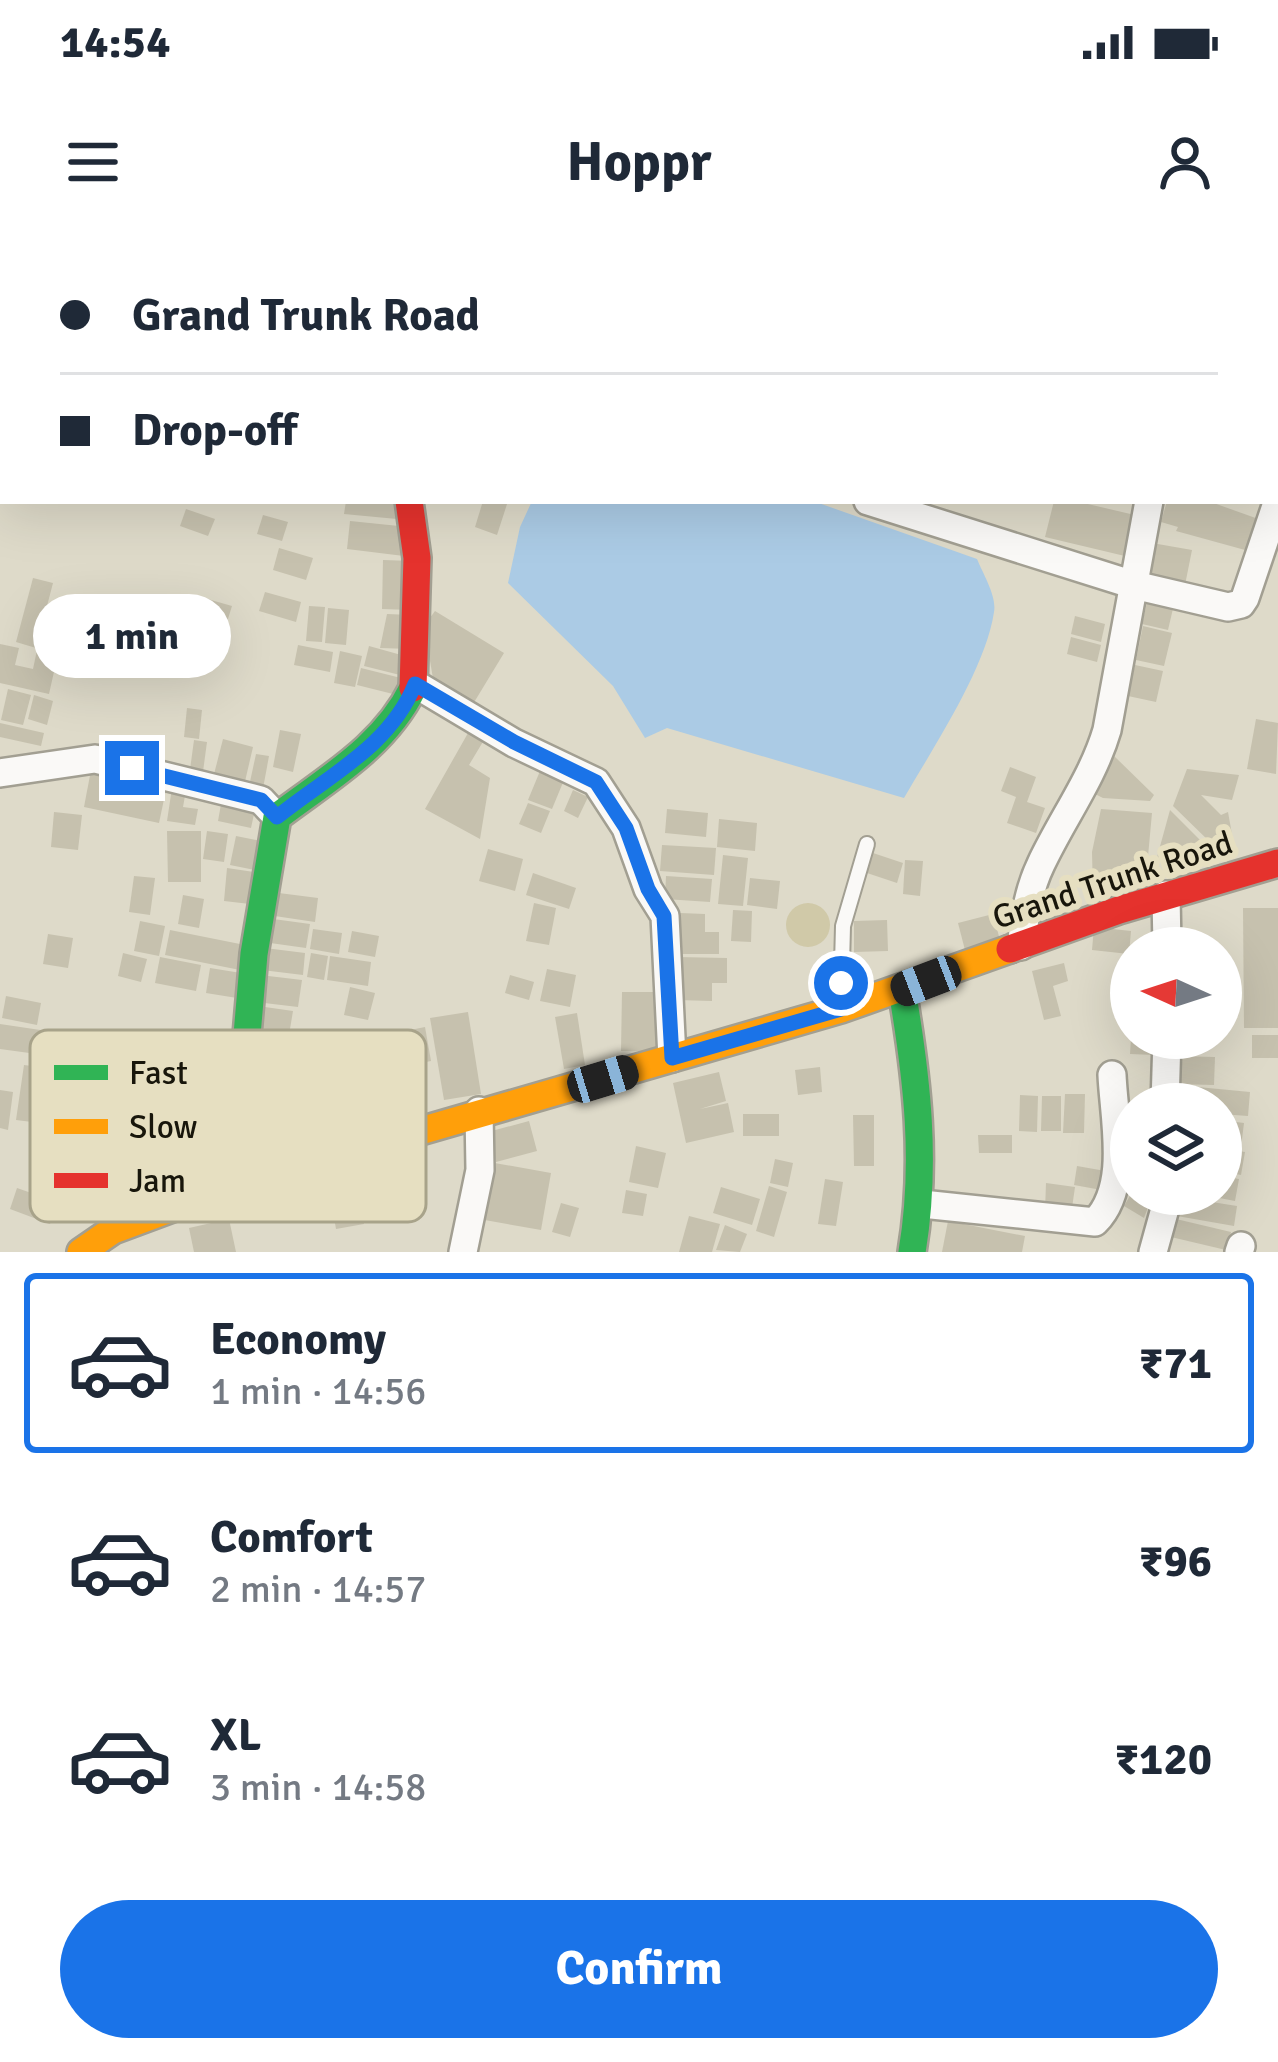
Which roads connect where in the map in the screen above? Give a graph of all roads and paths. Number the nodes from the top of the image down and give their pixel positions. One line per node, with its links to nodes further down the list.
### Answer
1 (409, 504): 9 (main road)
2 (877, 504): 6 (street)
3 (960, 504): 6 (street)
4 (1148, 504): 8 (street)
5 (1277, 504): 7 (street)
6 (952, 530): 8 (street)
7 (1267, 574): 8 (street)
8 (1134, 584): 16 (street)
9 (415, 684): 11 (main road); 20 (street)
10 (0, 773): 11 (street)
11 (277, 817): 19 (main road)
12 (867, 844): 18 (lane)
13 (1278, 862): 14 (main road, Grand Trunk Road)
14 (1166, 896): 15 (street); 16 (main road, Grand Trunk Road)
15 (1167, 927)
16 (1021, 946): 17 (main road, Grand Trunk Road)
17 (902, 990): 18 (main road, Grand Trunk Road); 24 (main road)
18 (841, 1009): 20 (main road, Grand Trunk Road)
19 (246, 1030)
20 (672, 1058): 22 (main road, Grand Trunk Road)
21 (1112, 1075): 24 (street)
22 (479, 1111): 23 (main road, Grand Trunk Road); 28 (street)
23 (426, 1127)
24 (922, 1204): 29 (main road)
25 (1163, 1215): 30 (street)
26 (131, 1222): 27 (main road, Grand Trunk Road)
27 (81, 1252)
28 (463, 1252)
29 (912, 1252)
30 (1153, 1252)

